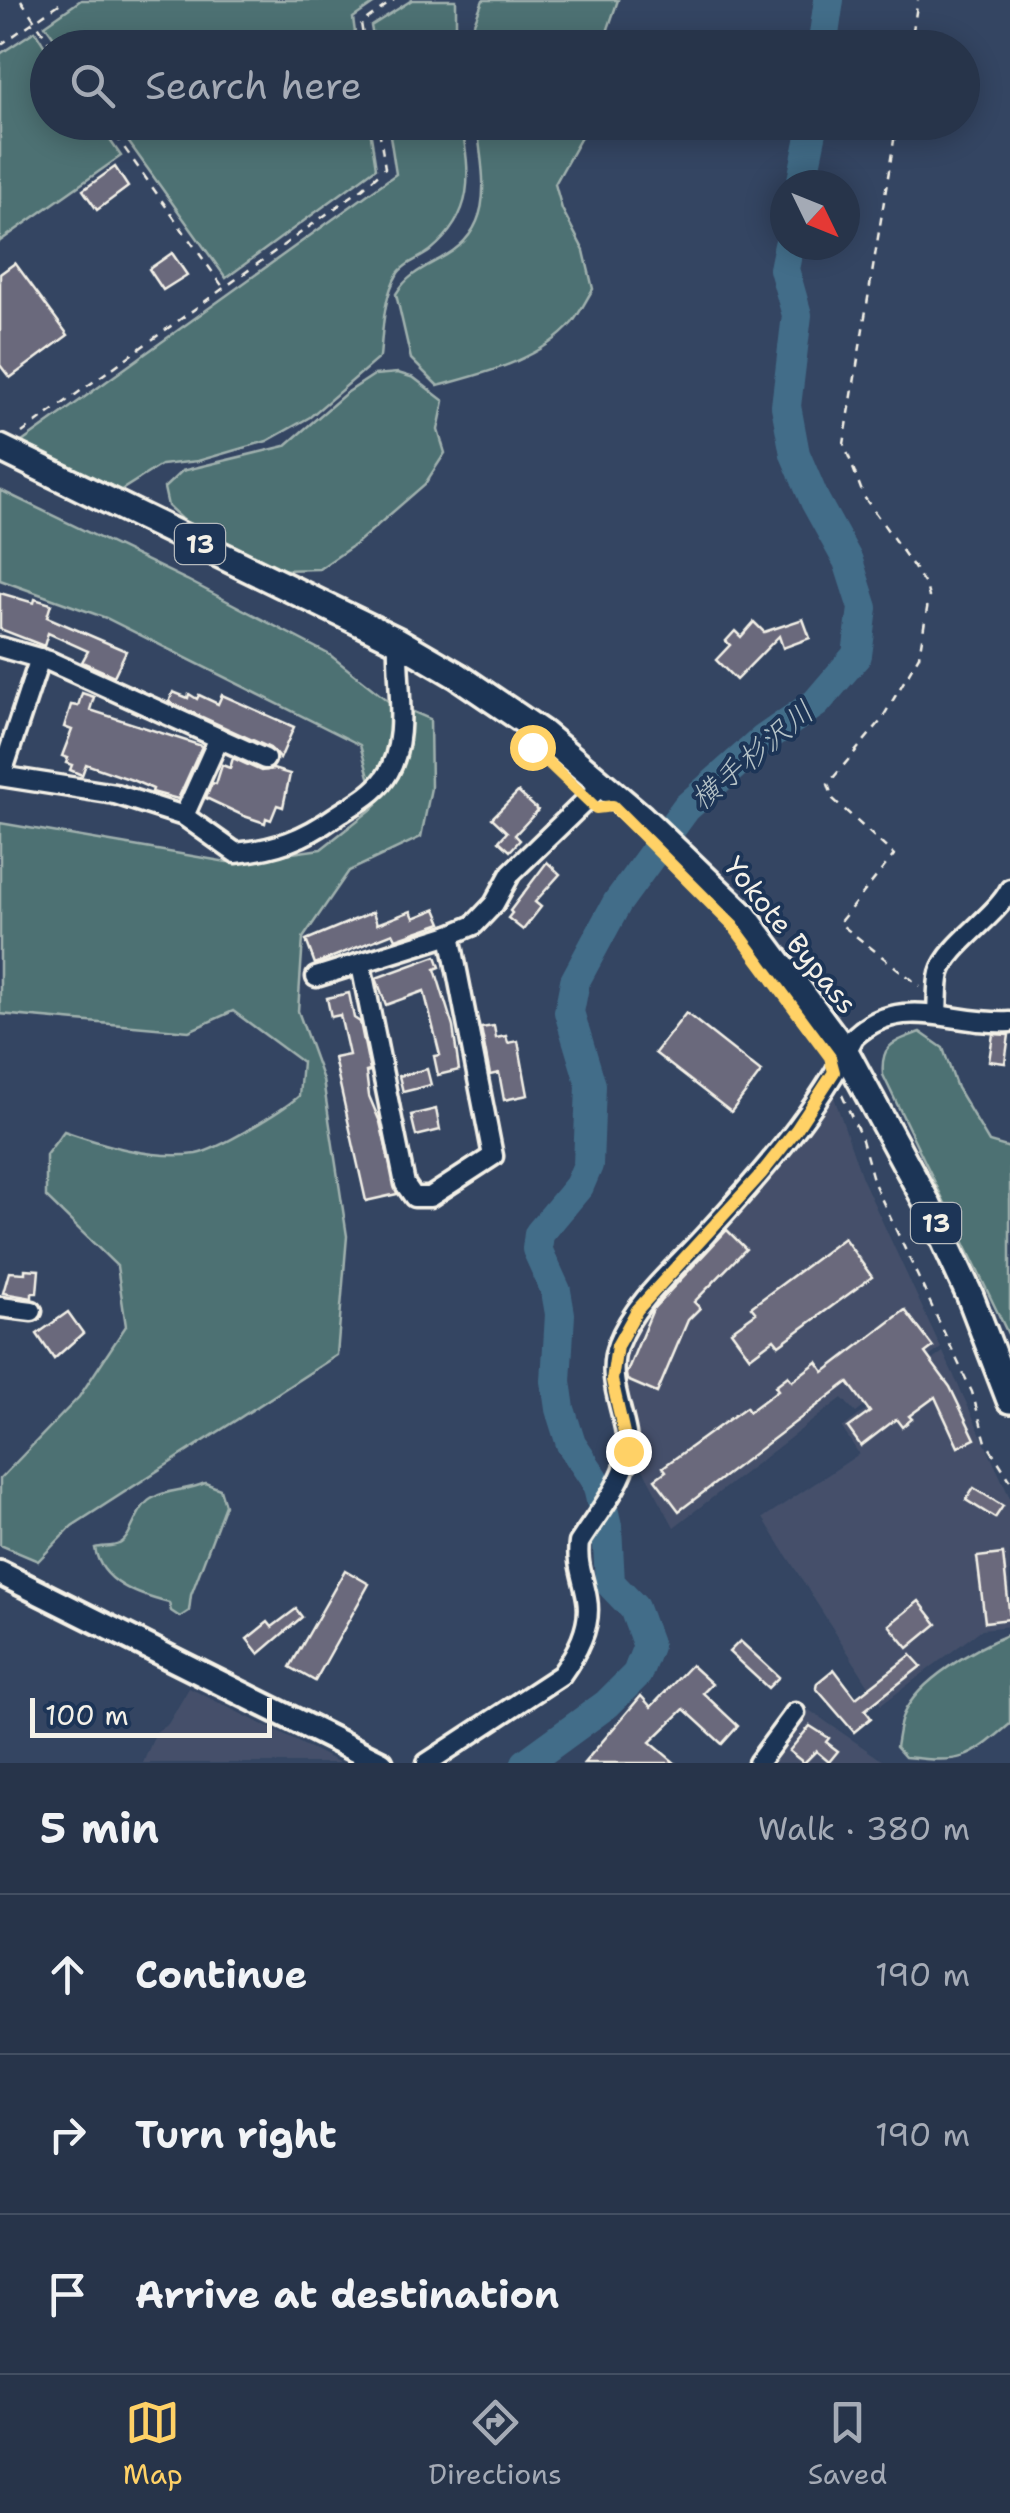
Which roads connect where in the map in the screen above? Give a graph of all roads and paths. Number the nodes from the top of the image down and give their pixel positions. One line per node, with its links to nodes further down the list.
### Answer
1 (21, 0): 5 (path)
2 (65, 0): 5 (path)
3 (394, 0): 7 (path)
4 (918, 0): 8 (path)
5 (36, 21): 6 (path); 9 (path)
6 (42, 30)
7 (362, 30)
8 (913, 30)
9 (0, 45)
10 (119, 140): 13 (path)
11 (381, 140): 13 (path)
12 (894, 140): 27 (path)
13 (224, 288): 14 (path)
14 (0, 448): 15 (highway, Yokote Bypass / 13)
15 (398, 641): 21 (highway, Yokote Bypass / 13); 22 (street)
16 (0, 647): 17 (street)
17 (40, 658): 18 (street); 20 (street)
18 (220, 738): 19 (street); 22 (street)
19 (265, 759)
20 (0, 776): 22 (street)
21 (603, 784): 24 (street); 29 (highway, Yokote Bypass / 13)
22 (184, 816)
23 (1010, 888): 27 (street)
24 (450, 935): 25 (street); 25 (street)
25 (361, 965): 26 (street)
26 (316, 977)
27 (938, 1005): 28 (street); 29 (street)
28 (1010, 1022)
29 (840, 1062): 32 (highway, Yokote Bypass / 13); 33 (path); 37 (street)
30 (0, 1307): 31 (street)
31 (32, 1310)
32 (1010, 1400)
33 (1010, 1480)
34 (0, 1573): 36 (main road)
35 (794, 1713): 38 (street)
36 (368, 1760)
37 (427, 1763)
38 (758, 1763)

